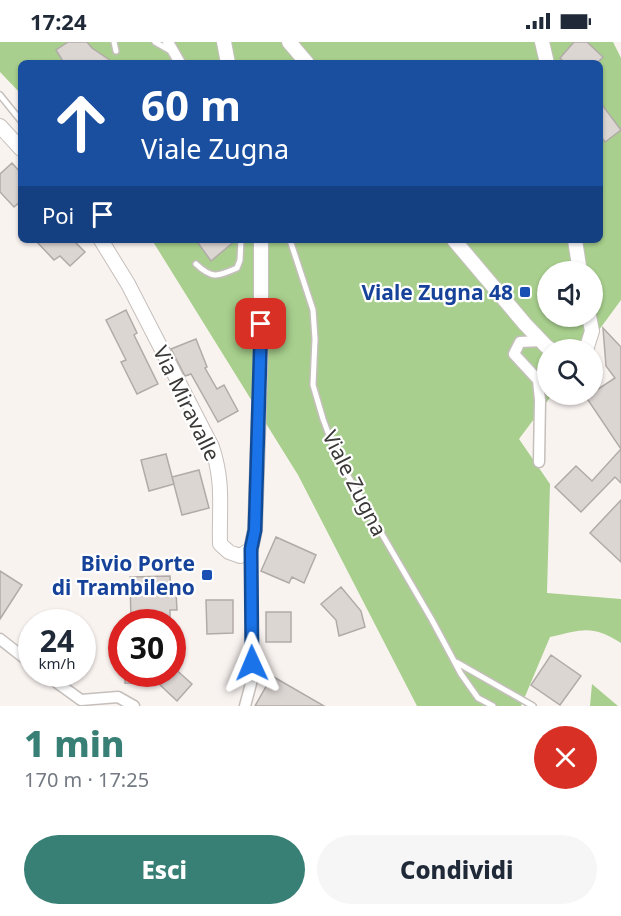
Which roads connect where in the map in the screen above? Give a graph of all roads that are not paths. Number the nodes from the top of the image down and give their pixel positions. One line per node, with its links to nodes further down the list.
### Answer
1 (114, 42): 6 (lane)
2 (224, 42): 8 (street)
3 (289, 42): 9 (street)
4 (542, 42): 10 (street)
5 (161, 43): 7 (street)
6 (116, 51)
7 (178, 60)
8 (227, 60)
9 (304, 60)
10 (546, 60)
11 (0, 94): 12 (lane)
12 (18, 117)
13 (0, 126): 14 (street)
14 (18, 146)
15 (103, 243): 28 (street, Via Miravalle)
16 (241, 243): 22 (lane)
17 (261, 243): 28 (street)
18 (291, 243): 31 (lane, Viale Zugna)
19 (457, 243): 23 (street)
20 (575, 243): 21 (street)
21 (578, 261)
22 (196, 264)
23 (541, 339)
24 (537, 344): 25 (street)
25 (537, 379)
26 (540, 405): 27 (street)
27 (539, 462)
28 (251, 549): 34 (street)
29 (0, 639): 30 (street)
30 (18, 653)
31 (454, 661): 35 (lane, Viale Zugna); 36 (lane)
32 (63, 687): 33 (street)
33 (134, 706)
34 (245, 706)
35 (492, 706)
36 (533, 706)

